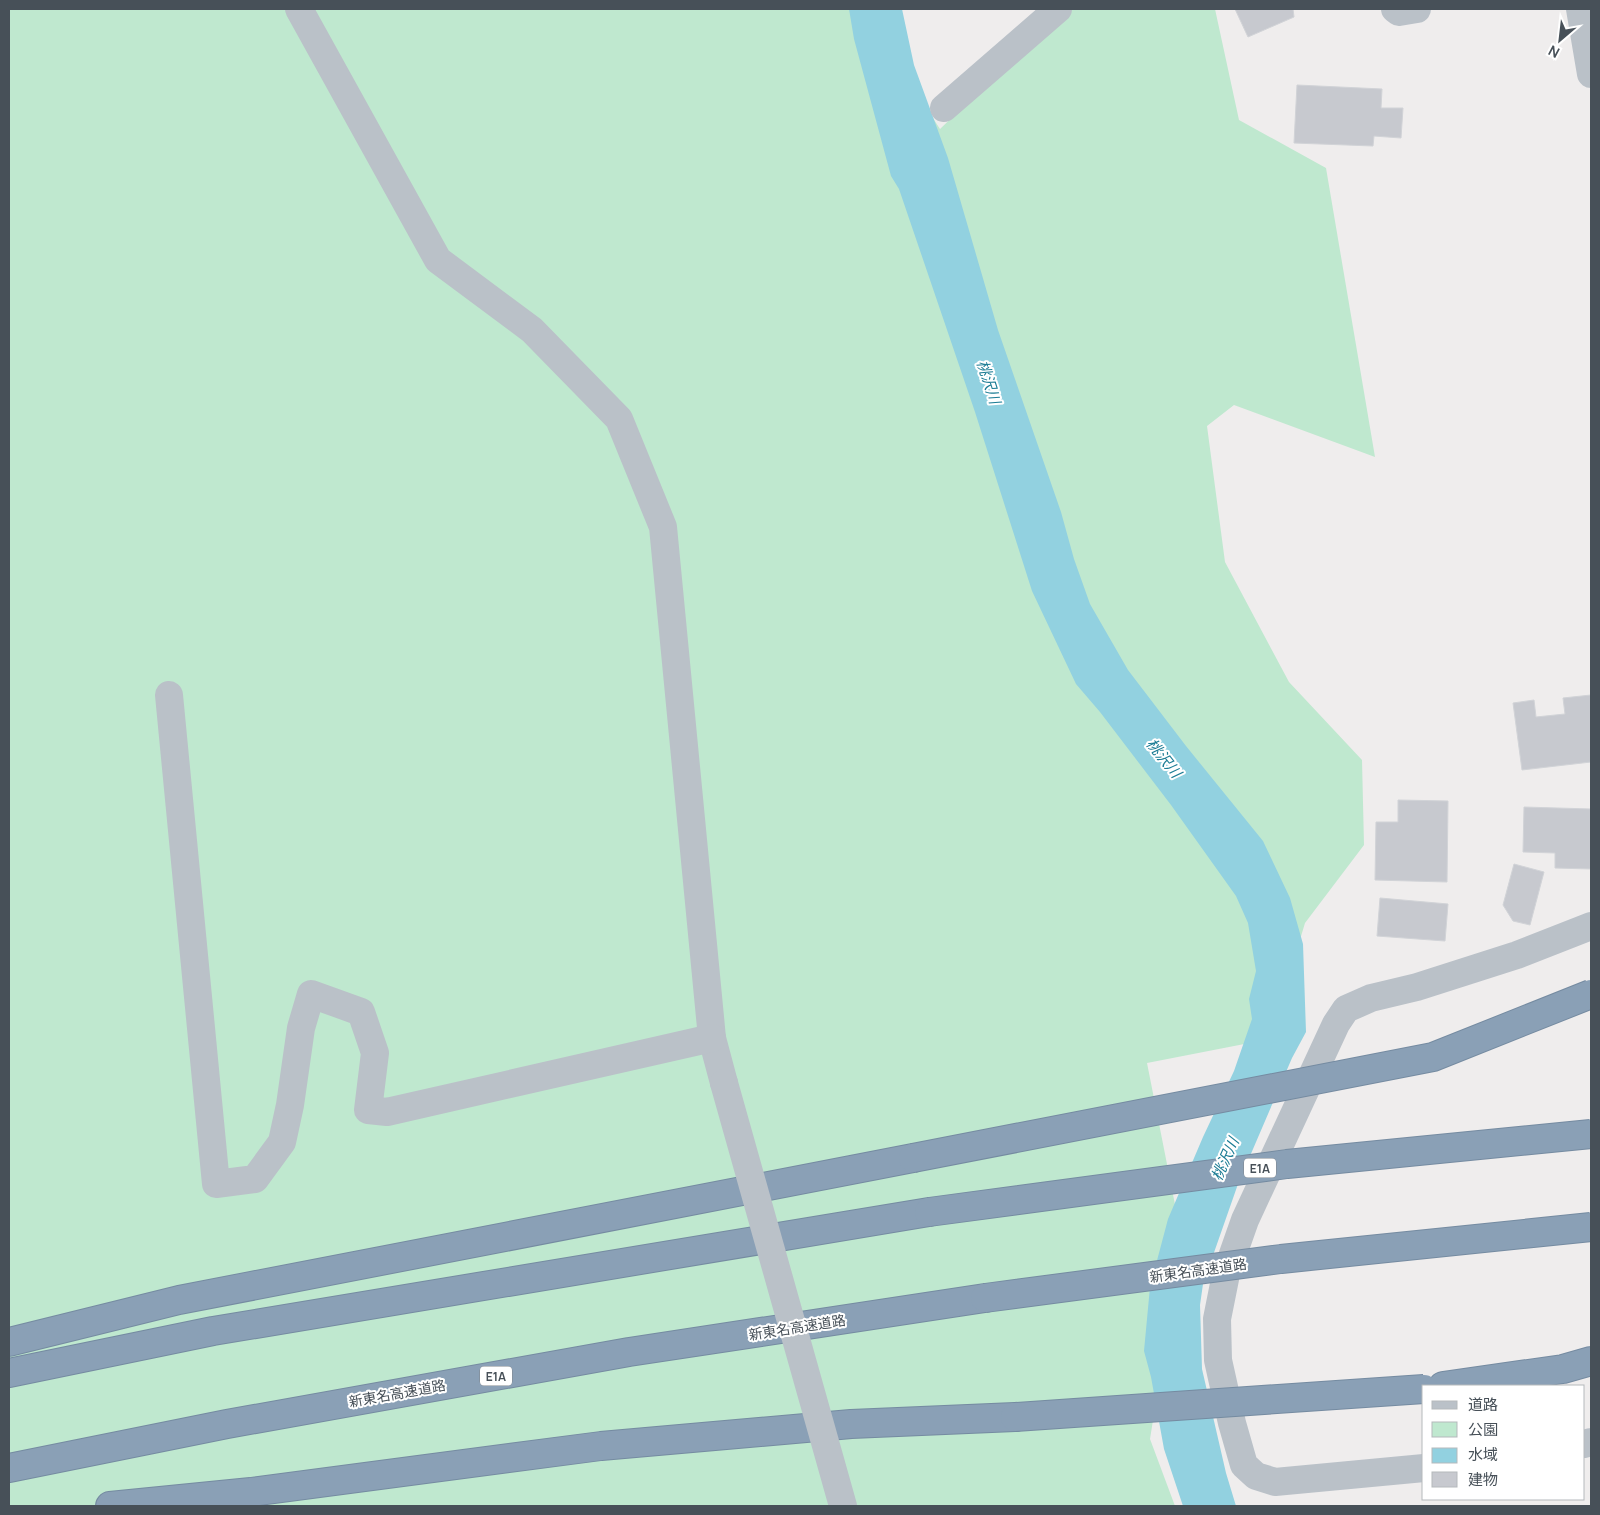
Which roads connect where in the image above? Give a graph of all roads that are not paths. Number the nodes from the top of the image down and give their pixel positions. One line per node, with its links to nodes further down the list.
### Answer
1 (299, 9): 11 (street)
2 (1058, 9): 7 (street)
3 (1395, 9): 4 (street)
4 (1417, 9)
5 (1580, 9): 6 (street)
6 (1591, 74)
7 (944, 108)
8 (169, 695): 11 (street)
9 (1591, 926): 20 (street)
10 (1591, 994): 14 (highway, bridge)
11 (712, 1038): 22 (street, bridge)
12 (1591, 1134): 16 (highway, E1A, bridge)
13 (1591, 1227): 19 (highway, 新東名高速道路 / E1A, bridge)
14 (9, 1342)
15 (1591, 1362): 17 (highway)
16 (9, 1373)
17 (1450, 1385)
18 (1422, 1389): 21 (highway, bridge)
19 (9, 1468)
20 (1422, 1468)
21 (110, 1506)
22 (844, 1506)

